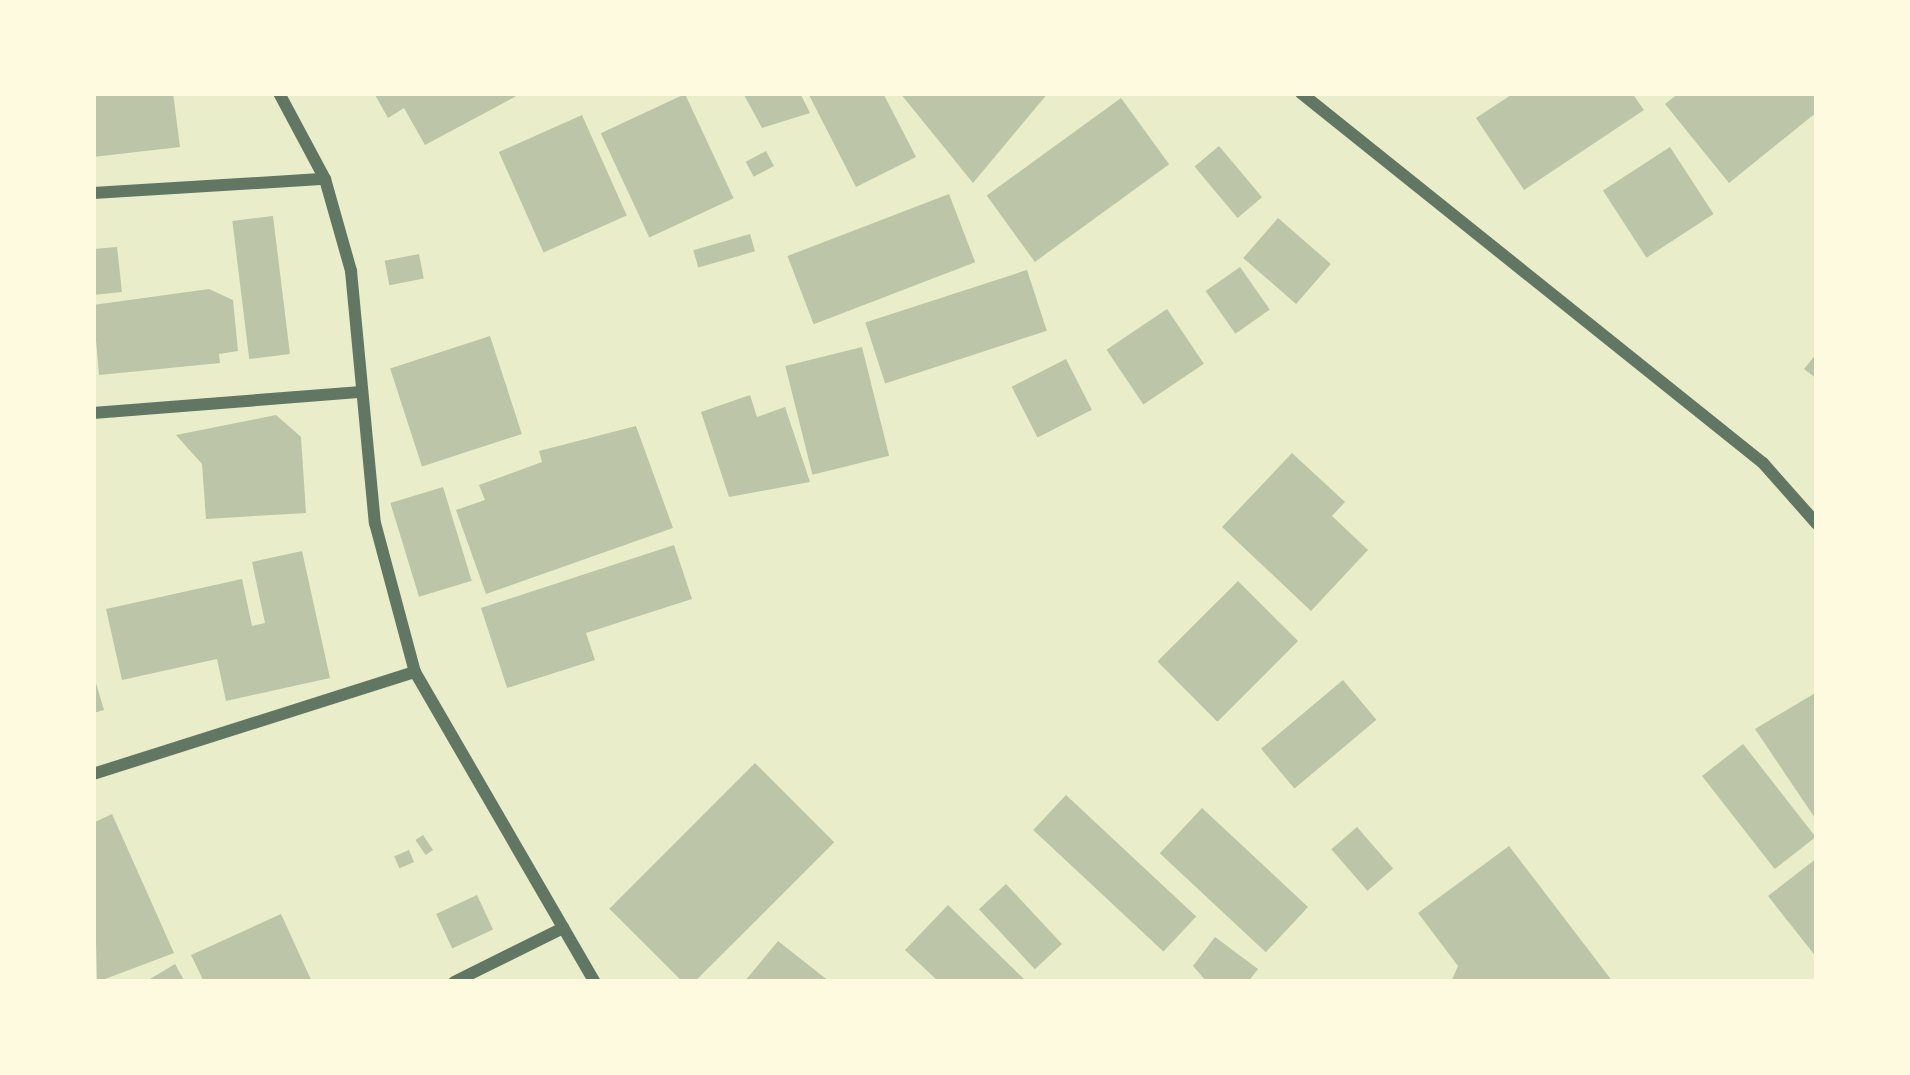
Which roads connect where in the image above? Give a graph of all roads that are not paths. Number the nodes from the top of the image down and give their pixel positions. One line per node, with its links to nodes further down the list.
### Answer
1 (279, 93): 3 (street)
2 (1301, 93): 7 (street)
3 (325, 179): 4 (street); 5 (street)
4 (93, 193)
5 (358, 392): 6 (street); 8 (street)
6 (93, 413)
7 (1817, 524)
8 (415, 672): 9 (street); 10 (street)
9 (93, 774)
10 (562, 928): 11 (street); 12 (street)
11 (454, 982)
12 (595, 982)

